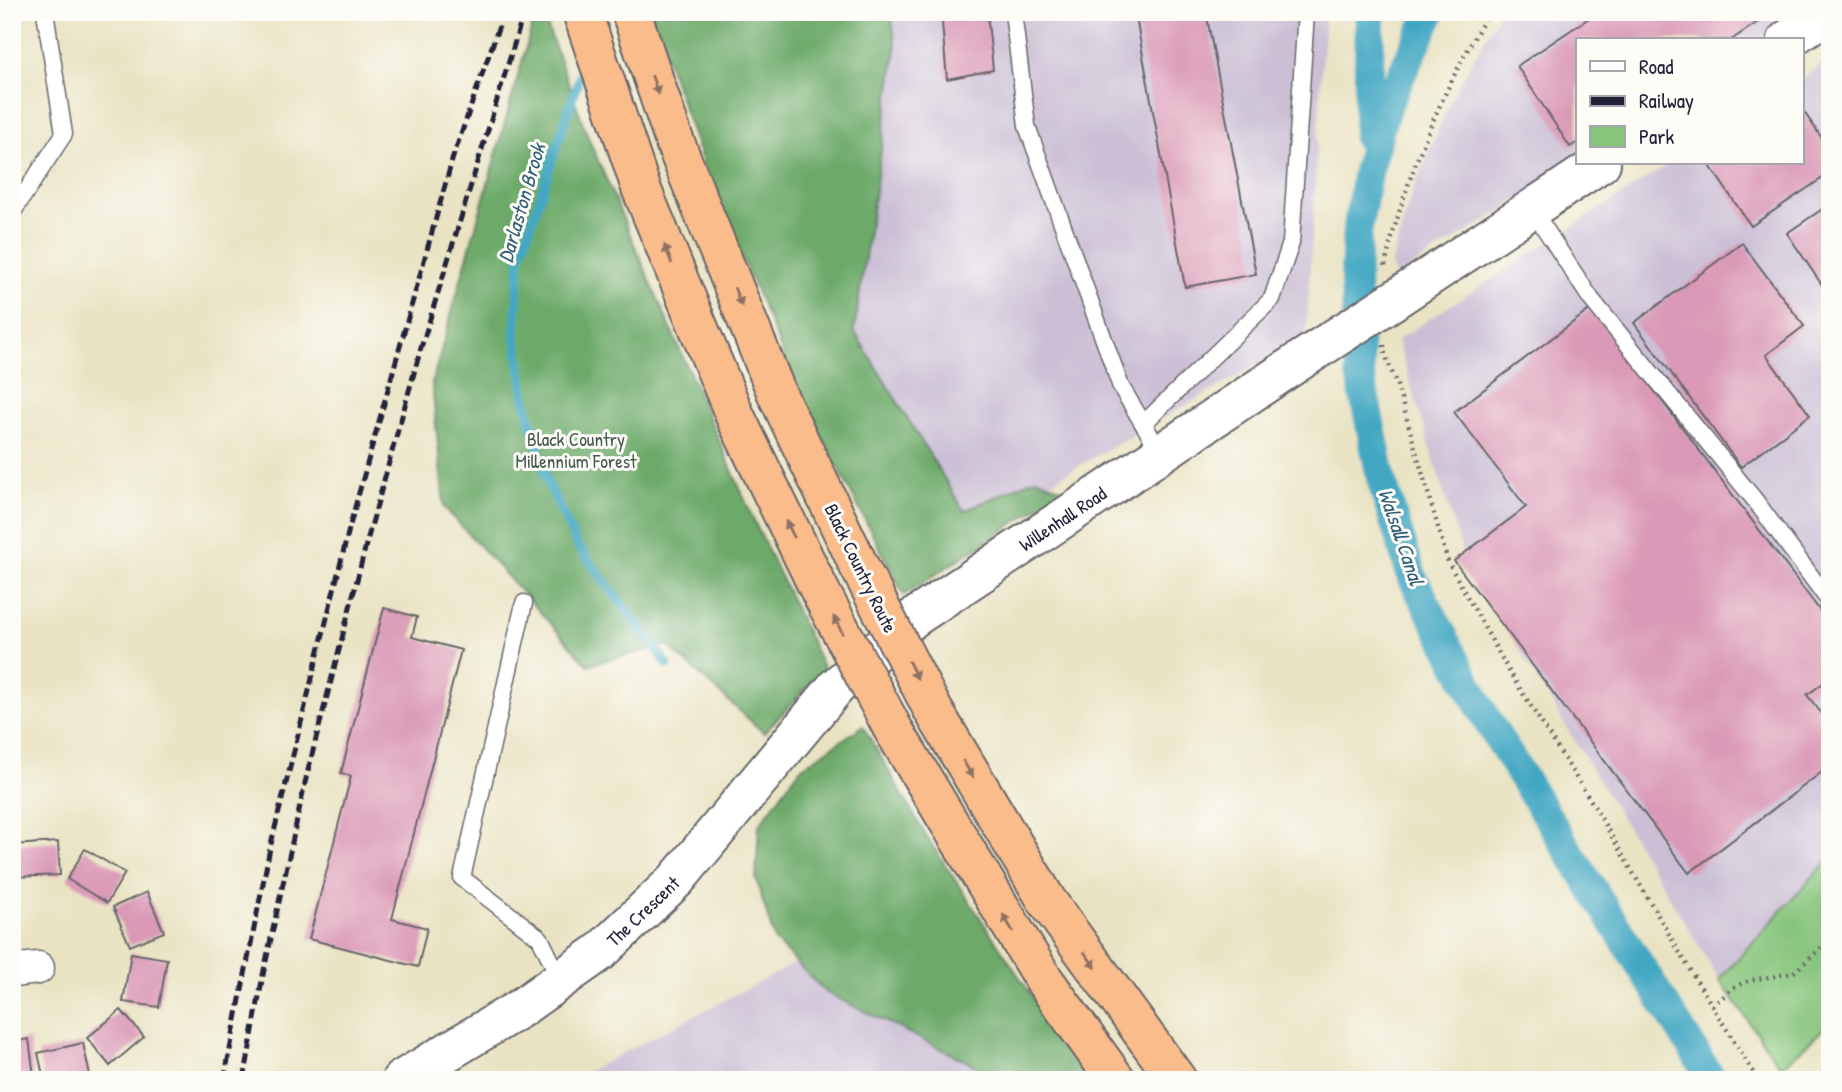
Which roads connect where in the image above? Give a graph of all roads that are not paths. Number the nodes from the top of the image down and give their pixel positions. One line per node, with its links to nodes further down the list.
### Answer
1 (46, 12): 10 (lane)
2 (582, 12): 17 (highway, one-way to 2, bridge)
3 (1013, 12): 11 (lane)
4 (1306, 12): 11 (lane)
5 (1830, 12): 7 (street)
6 (632, 16): 18 (highway, Black Country Route, one-way to 18, bridge)
7 (1790, 38)
8 (1600, 164): 9 (street)
9 (1532, 209): 11 (street, Willenhall Road, bridge); 12 (lane)
10 (12, 213)
11 (1152, 439): 14 (street, Willenhall Road)
12 (1830, 602)
13 (524, 603): 15 (lane)
14 (836, 687): 15 (street, The Crescent)
15 (561, 981): 16 (street, The Crescent)
16 (401, 1080)
17 (1116, 1080)
18 (1177, 1080)

